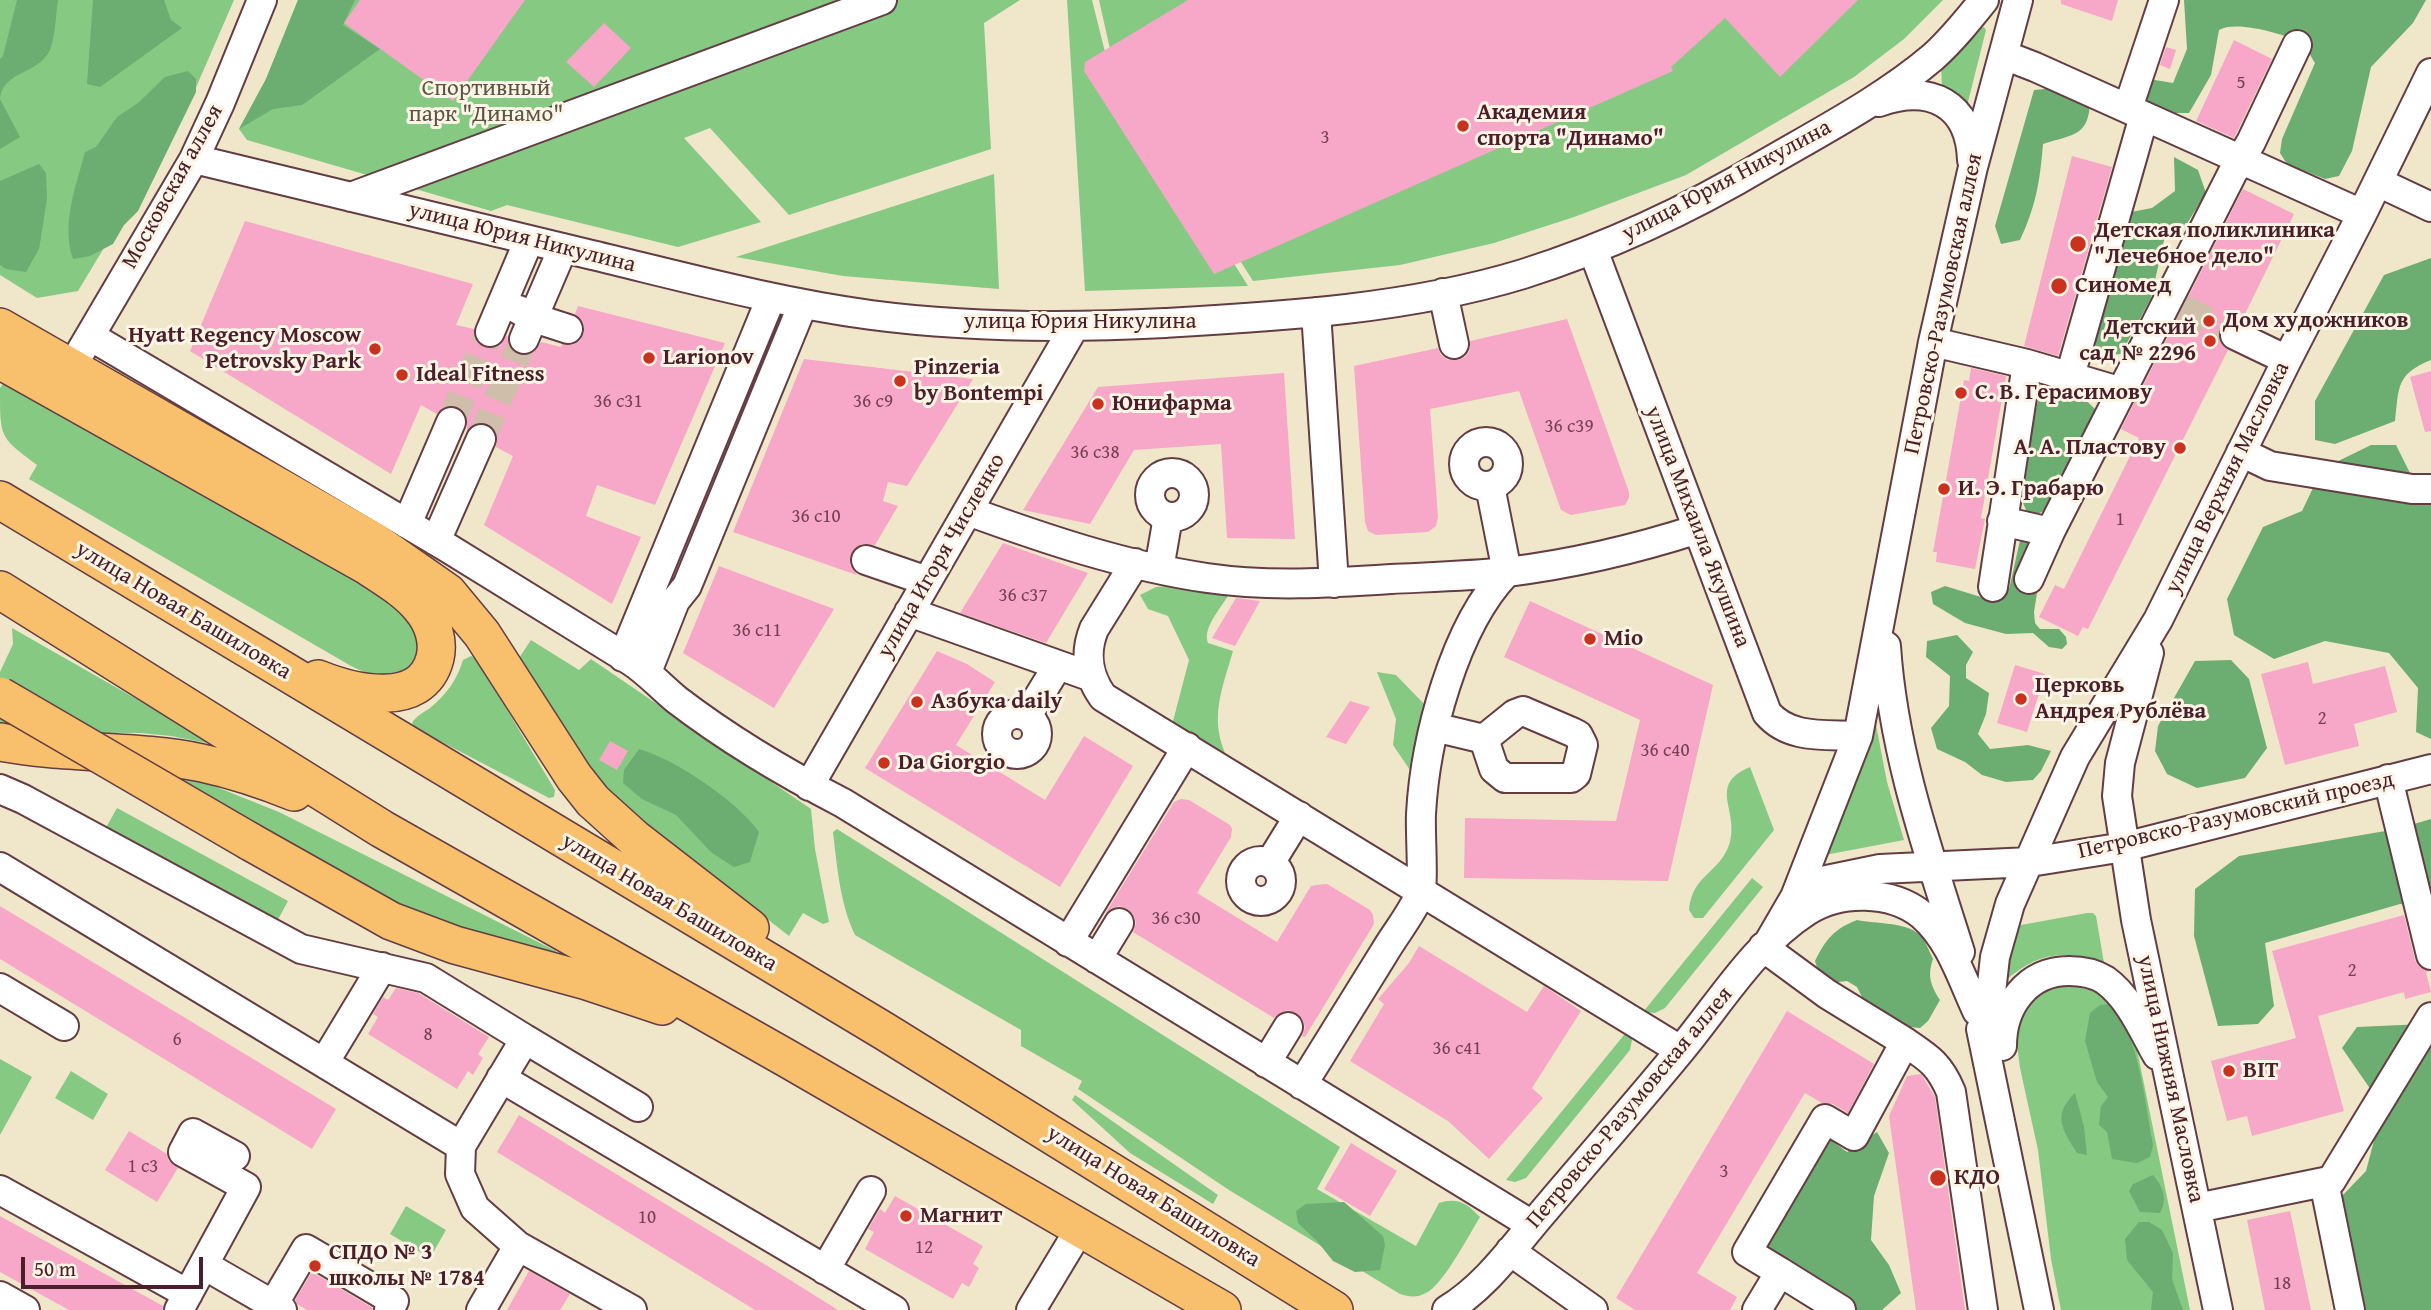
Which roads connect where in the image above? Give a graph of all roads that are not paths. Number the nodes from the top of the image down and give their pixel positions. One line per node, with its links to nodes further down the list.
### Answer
1 (262, 0): 11 (street, Московская аллея)
2 (882, 0): 15 (street)
3 (1984, 0): 9 (street, улица Юрия Никулина)
4 (2018, 0): 7 (street, Петровско-Разумовская аллея)
5 (2164, 0): 10 (street)
6 (2297, 45): 12 (street)
7 (2004, 55): 10 (street); 13 (street, Петровско-Разумовская аллея)
8 (2431, 73): 14 (street, улица Верхняя Масловка)
9 (1857, 110): 13 (street, улица Юрия Никулина); 20 (street, улица Юрия Никулина)
10 (2136, 112): 12 (street); 39 (street)
11 (194, 159): 15 (street, улица Юрия Никулина); 31 (street, Московская аллея)
12 (2242, 160): 17 (street); 40 (street)
13 (1973, 167): 33 (street, Петровско-Разумовская аллея)
14 (2378, 183): 16 (street); 17 (street, улица Верхняя Масловка)
15 (351, 197): 18 (street, улица Юрия Никулина)
16 (2431, 207)
17 (2362, 214): 36 (street, улица Верхняя Масловка)
18 (529, 240): 19 (street, улица Юрия Никулина); 22 (street)
19 (563, 248): 23 (street, улица Юрия Никулина); 28 (street)
20 (1593, 250): 21 (street, улица Юрия Никулина); 51 (street, улица Михаила Якушина)
21 (1443, 293): 25 (street, улица Юрия Никулина); 34 (street)
22 (506, 295): 28 (street); 30 (street)
23 (771, 298): 24 (street, улица Юрия Никулина); 66 (street)
24 (803, 304): 27 (street, улица Юрия Никулина); 68 (street)
25 (1316, 312): 27 (street, улица Юрия Никулина); 59 (street)
26 (0, 327): 38 (main road)
27 (1074, 327): 47 (street, улица Игоря Численко)
28 (529, 329): 29 (street)
29 (568, 329)
30 (490, 332)
31 (90, 335): 38 (street, Московская аллея); 50 (street)
32 (2235, 335): 36 (street)
33 (1933, 342): 37 (street); 62 (street, Петровско-Разумовская аллея)
34 (1454, 344)
35 (0, 360): 65 (main road)
36 (2287, 360): 43 (street, улица Верхняя Масловка)
37 (2027, 364): 39 (street); 49 (street)
38 (72, 368): 101 (main road)
39 (2070, 376): 40 (street)
40 (2122, 392): 52 (street)
41 (451, 422): 50 (street)
42 (481, 439): 53 (street)
43 (2241, 452): 45 (street); 64 (street, улица Верхняя Масловка)
44 (1490, 486): 56 (street)
45 (2431, 489)
46 (0, 500): 65 (main road, улица Новая Башиловка)
47 (968, 511): 55 (street); 58 (street, улица Игоря Численко)
48 (1168, 517): 55 (street)
49 (2002, 521): 52 (street); 60 (street)
50 (407, 524): 53 (street)
51 (1698, 529): 56 (street); 73 (street, улица Михаила Якушина)
52 (2050, 532): 57 (street)
53 (436, 541): 66 (street)
54 (866, 560): 58 (street)
55 (1147, 566): 59 (street); 69 (street)
56 (1507, 572): 59 (street); 72 (street)
57 (2029, 579)
58 (927, 581): 63 (street, улица Игоря Численко)
59 (1334, 583)
60 (1993, 587)
61 (0, 590): 82 (main road)
62 (1883, 611): 73 (street, Петровско-Разумовская аллея); 87 (street, Петровско-Разумовская аллея)
63 (909, 612): 67 (street); 79 (street, улица Игоря Численко)
64 (2158, 620): 83 (street, улица Верхняя Масловка); 84 (street, улица Верхняя Масловка)
65 (255, 654): 101 (main road, улица Новая Башиловка)
66 (623, 657): 68 (street)
67 (1058, 665): 69 (street); 71 (street)
68 (647, 672): 79 (street)
69 (1092, 677): 76 (street)
70 (0, 696): 106 (main road, bridge)
71 (1027, 716)
72 (1434, 727): 74 (street); 88 (street)
73 (1858, 736): 89 (street, Петровско-Разумовская аллея)
74 (1484, 739)
75 (0, 742): 82 (main road)
76 (1186, 747): 81 (street); 91 (street)
77 (2431, 769): 78 (street, Петровско-Разумовский проезд)
78 (2388, 779): 83 (street, Петровско-Разумовский проезд); 93 (street)
79 (809, 786): 91 (street)
80 (0, 789): 95 (street)
81 (1299, 816): 85 (street); 88 (street)
82 (382, 829): 106 (main road)
83 (2124, 847): 84 (street, Петровско-Разумовский проезд); 110 (street, улица Нижняя Масловка)
84 (2030, 862): 87 (street, Петровско-Разумовский проезд); 104 (street, улица Верхняя Масловка)
85 (1270, 863)
86 (0, 867): 107 (street)
87 (1933, 867): 89 (street, Петровско-Разумовский проезд); 97 (street)
88 (1422, 891): 105 (street); 111 (street)
89 (1795, 897): 92 (street, Петровско-Разумовская аллея)
90 (1119, 923): 94 (street)
91 (1068, 942): 94 (street)
92 (1766, 943): 97 (street, Петровско-Разумовская аллея); 103 (street); 105 (street, Петровско-Разумовская аллея)
93 (2431, 955)
94 (1097, 959): 108 (street)
95 (382, 967): 102 (street); 107 (street)
96 (0, 988): 99 (street)
97 (1977, 1011): 104 (street)
98 (2431, 1017): 116 (street)
99 (64, 1026)
100 (1288, 1027): 108 (street)
101 (884, 1031): 138 (main road, улица Новая Башиловка)
102 (525, 1039): 109 (street); 112 (street)
103 (1905, 1042): 126 (street); 144 (street)
104 (1985, 1046): 113 (street)
105 (1680, 1050): 120 (street, Петровско-Разумовская аллея)
106 (788, 1059): 121 (main road)
107 (324, 1063): 114 (street)
108 (1266, 1063): 111 (street)
109 (501, 1078): 114 (street); 125 (street)
110 (2170, 1079): 113 (street); 119 (street, улица Нижняя Масловка)
111 (1302, 1085): 120 (street)
112 (638, 1107)
113 (2001, 1123): 145 (street)
114 (460, 1146): 122 (street)
115 (235, 1156): 124 (street)
116 (2324, 1182): 119 (street); 147 (street)
117 (0, 1191): 129 (street)
118 (871, 1191): 125 (street)
119 (2197, 1208): 146 (street, улица Нижняя Масловка)
120 (1532, 1225): 123 (street, Петровско-Разумовская аллея)
121 (1081, 1227): 136 (street); 137 (main road)
122 (518, 1246): 133 (street); 134 (street)
123 (1510, 1251): 127 (street, Петровско-Разумовская аллея); 141 (street)
124 (204, 1265): 129 (street); 130 (street)
125 (825, 1270): 135 (street)
126 (1780, 1272): 142 (street); 143 (street)
127 (1490, 1276): 139 (street, Петровско-Разумовская аллея); 140 (street, Петровско-Разумовская аллея)
128 (0, 1296): 131 (street)
129 (183, 1302)
130 (278, 1308): 132 (street)
131 (25, 1310)
132 (389, 1310)
133 (481, 1310)
134 (632, 1310)
135 (894, 1310)
136 (1031, 1310)
137 (1222, 1310)
138 (1334, 1310)
139 (1447, 1310)
140 (1477, 1310)
141 (1593, 1310)
142 (1757, 1310)
143 (1841, 1310)
144 (1983, 1310)
145 (2039, 1310)
146 (2218, 1310)
147 (2350, 1310)

